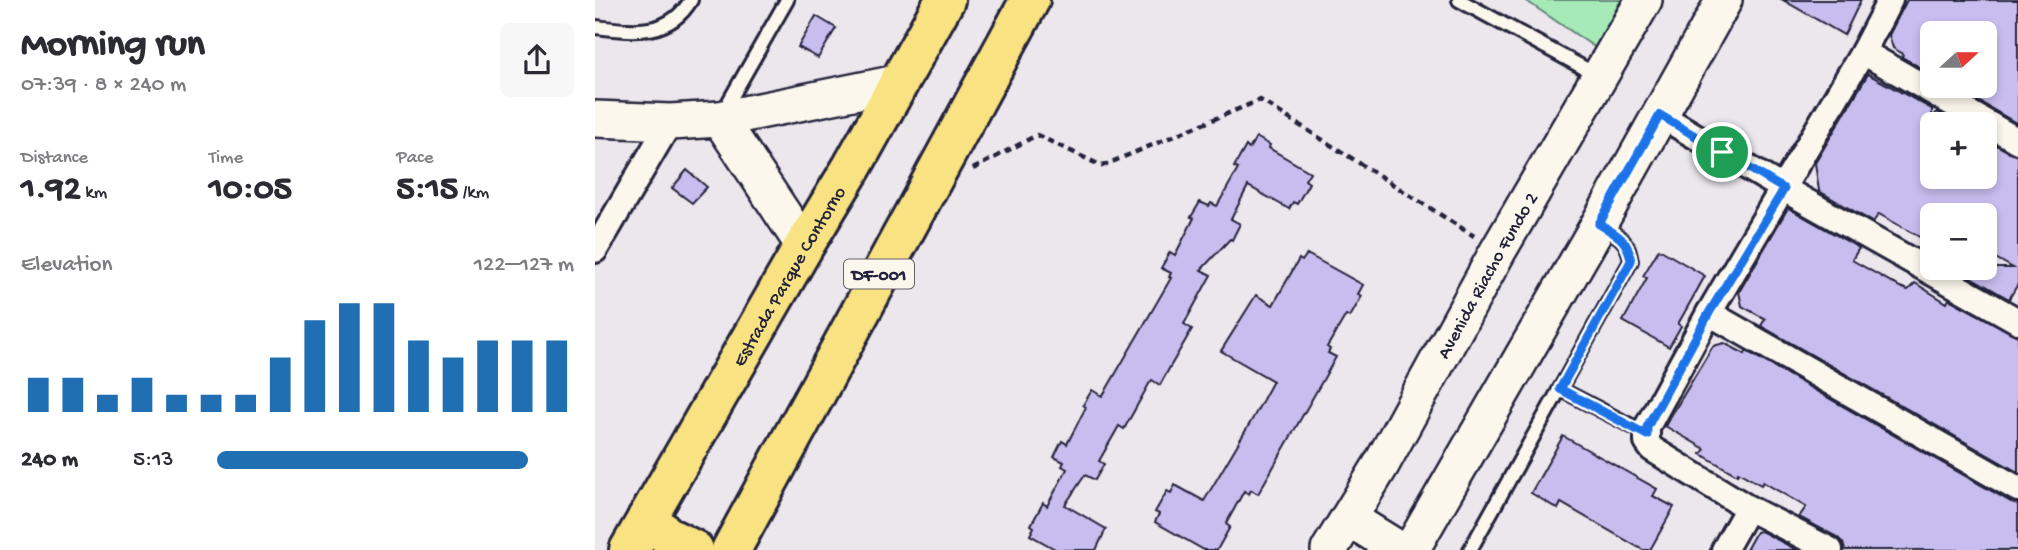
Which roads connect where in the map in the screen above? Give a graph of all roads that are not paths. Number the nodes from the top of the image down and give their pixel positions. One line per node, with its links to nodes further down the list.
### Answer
1 (691, 0): 9 (lane)
2 (787, 0): 15 (lane)
3 (945, 0): 12 (highway, Estrada Parque Contorno)
4 (1030, 0): 31 (highway, DF-001)
5 (1459, 0): 11 (lane)
6 (1644, 0): 11 (street, Avenida Riacho Fundo 2)
7 (1724, 0): 13 (street)
8 (1890, 0): 10 (street)
9 (595, 27)
10 (1863, 52): 17 (street); 18 (street)
11 (1600, 77): 28 (street, Avenida Riacho Fundo 2)
12 (897, 83): 15 (street); 20 (highway, Estrada Parque Contorno)
13 (1660, 115): 18 (street); 19 (street)
14 (595, 119): 16 (street)
15 (720, 119): 16 (street); 20 (street)
16 (670, 122): 21 (street)
17 (2018, 141)
18 (1784, 189): 22 (street); 23 (street)
19 (1599, 224): 24 (lane); 34 (street)
20 (804, 246): 29 (highway, Estrada Parque Contorno)
21 (595, 250)
22 (1709, 313): 25 (street); 26 (street)
23 (2018, 321)
24 (1560, 389): 25 (lane); 35 (lane)
25 (1647, 435): 27 (street)
26 (2018, 489)
27 (1748, 508): 36 (street); 37 (street)
28 (1350, 519): 32 (street, Avenida Riacho Fundo 2); 33 (street)
29 (638, 534): 30 (highway)
30 (694, 550)
31 (731, 550)
32 (1329, 550)
33 (1400, 550)
34 (1411, 550)
35 (1470, 550)
36 (1724, 550)
37 (1831, 550)

